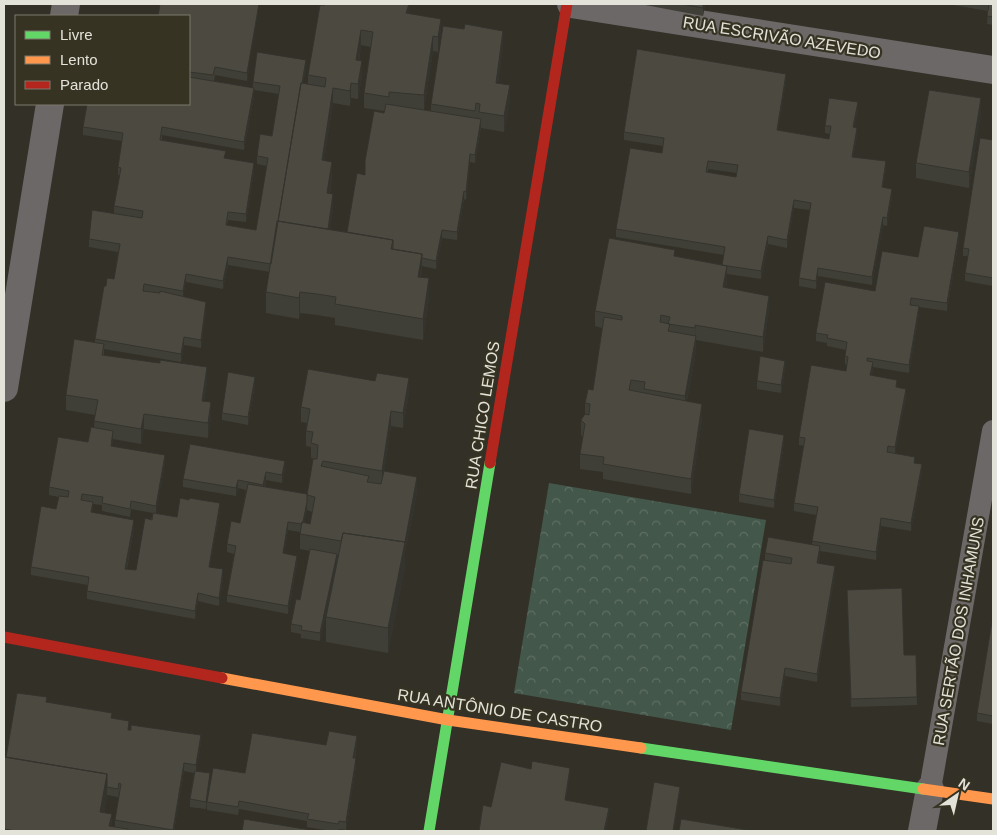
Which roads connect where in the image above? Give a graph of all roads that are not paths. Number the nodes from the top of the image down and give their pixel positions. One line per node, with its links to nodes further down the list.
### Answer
1 (566, 4): 8 (street, RUA CHICO LEMOS)
2 (571, 4): 3 (street, RUA ESCRIVÃO AZEVEDO)
3 (993, 70)
4 (50, 105): 5 (street)
5 (4, 388)
6 (993, 431): 9 (lane, RUA SERTÃO DOS INHAMUNS)
7 (4, 637): 8 (street, RUA ANTÔNIO DE CASTRO)
8 (448, 720): 9 (street, RUA ANTÔNIO DE CASTRO); 11 (street, RUA CHICO LEMOS)
9 (930, 789): 10 (street, RUA ANTÔNIO DE CASTRO); 12 (street, RUA SERTÃO DOS INHAMUNS)
10 (993, 799)
11 (429, 831)
12 (922, 831)

